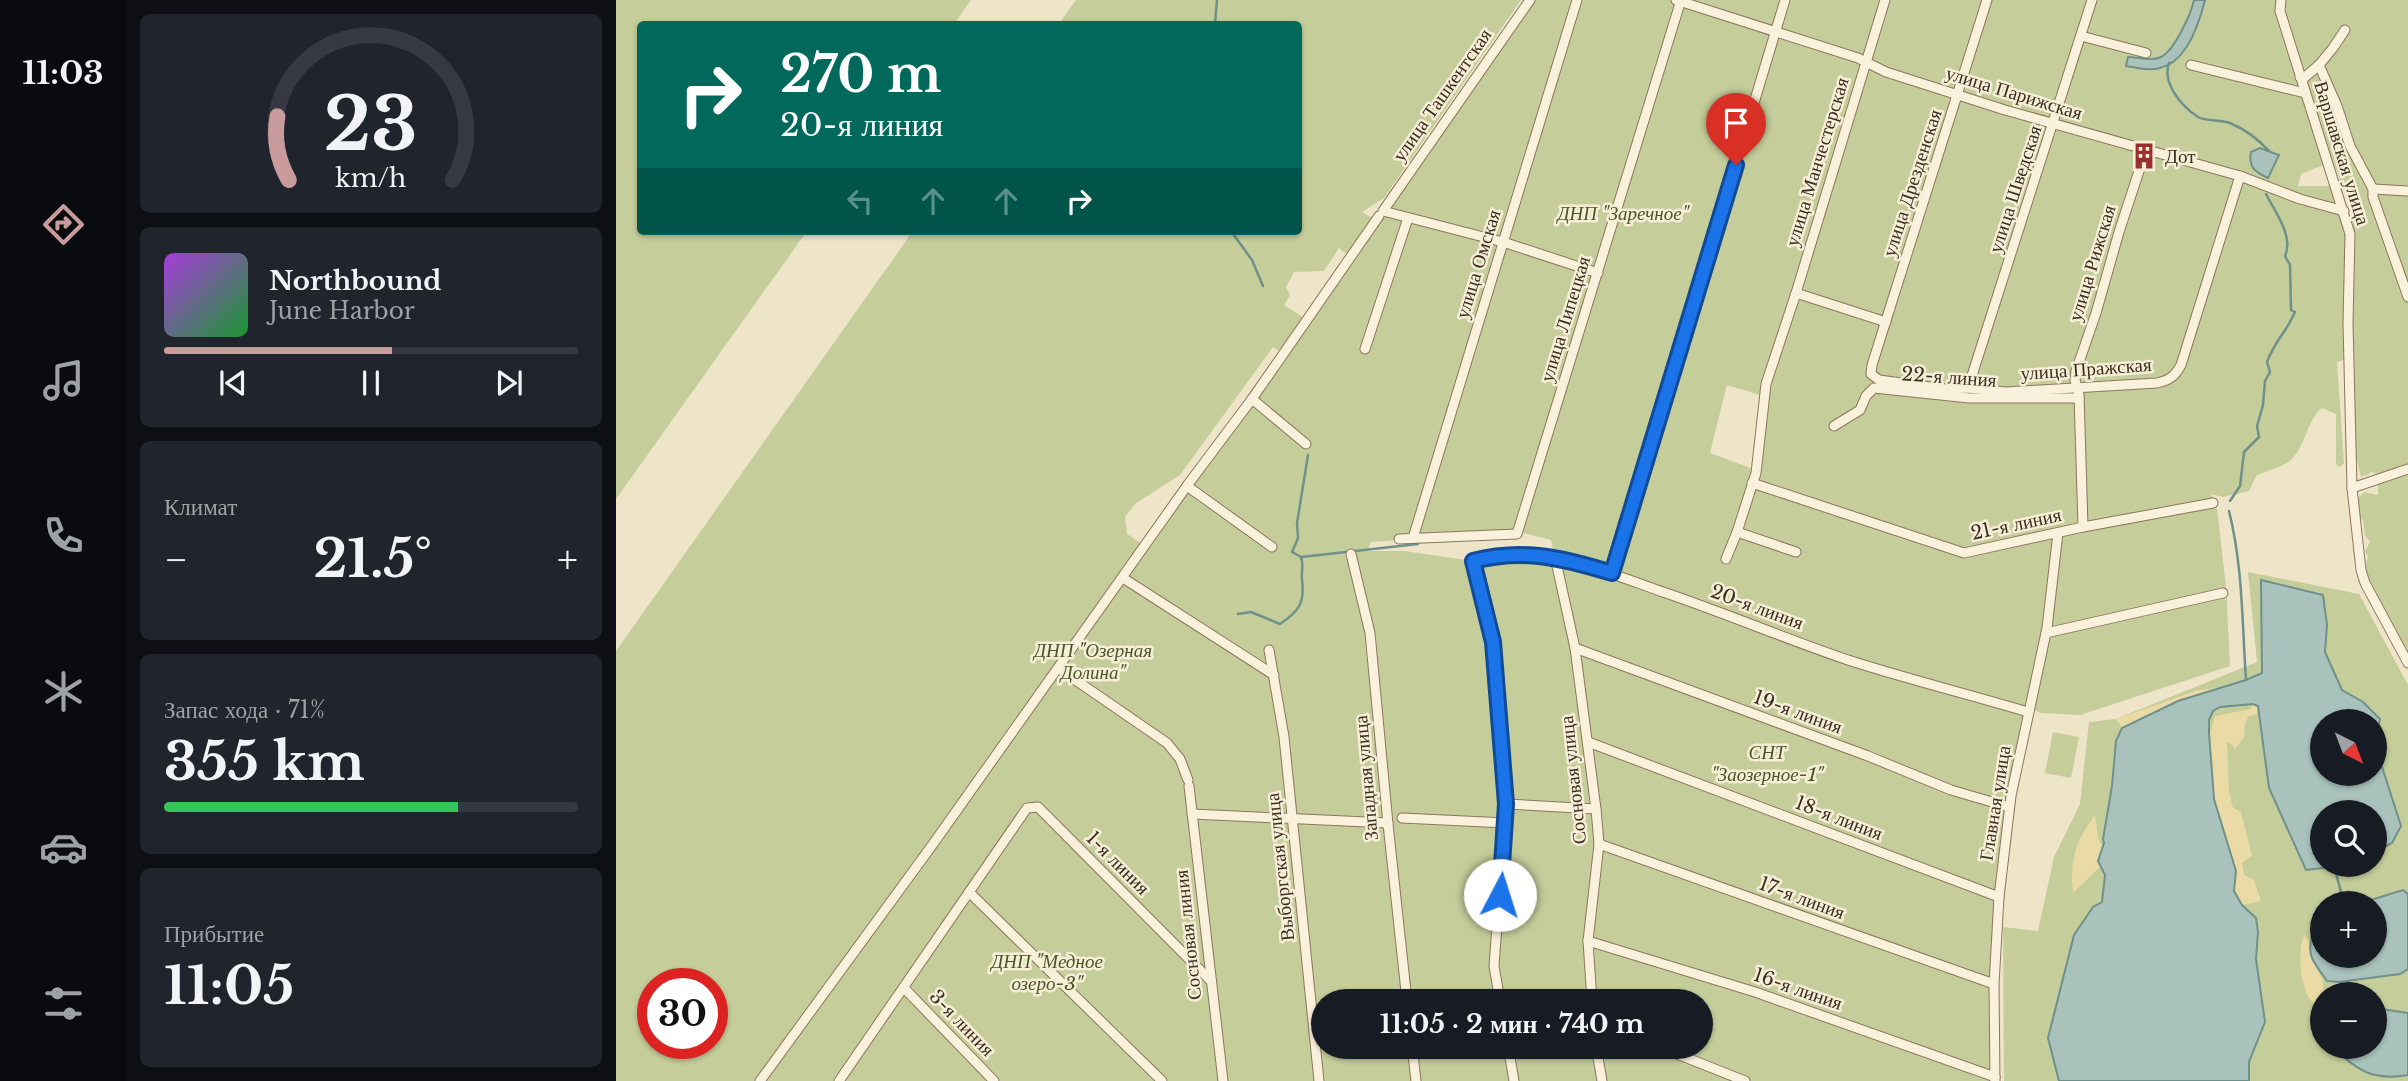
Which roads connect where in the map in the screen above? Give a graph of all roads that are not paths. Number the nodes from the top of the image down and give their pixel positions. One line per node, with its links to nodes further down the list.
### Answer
1 (1530, 0): 25 (street, улица Ташкентская)
2 (1577, 0): 27 (street, улица Омская)
3 (1785, 0): 10 (street)
4 (1885, 0): 13 (street, улица Манчестерская)
5 (1987, 0): 18 (street, улица Дрезденская)
6 (2092, 0): 11 (street, улица Шведская)
7 (2281, 0): 16 (street, Варшавская улица)
8 (1679, 1): 10 (street, улица Парижская); 28 (street, улица Липецкая)
9 (2345, 30): 15 (street)
10 (1776, 32): 13 (street, улица Парижская); 55 (street)
11 (2081, 36): 12 (street); 19 (street, улица Шведская)
12 (2146, 53)
13 (1865, 62): 18 (street, улица Парижская); 29 (street, улица Манчестерская)
14 (2191, 65): 17 (street)
15 (2319, 65): 16 (street); 22 (street)
16 (2300, 77): 17 (street, Варшавская улица)
17 (2305, 93): 24 (street, Варшавская улица)
18 (1959, 94): 19 (street, улица Парижская); 31 (street, улица Дрезденская)
19 (2054, 125): 20 (street, улица Парижская); 35 (street, улица Шведская)
20 (2153, 153): 21 (street, улица Парижская); 34 (street, улица Рижская)
21 (2239, 176): 24 (street, улица Парижская); 34 (street, улица Пражская)
22 (2373, 189): 23 (street); 30 (street)
23 (2408, 191)
24 (2344, 211): 43 (street, Варшавская улица)
25 (1381, 213): 26 (street); 37 (street, улица Ташкентская)
26 (1408, 218): 27 (street); 32 (street)
27 (1503, 242): 28 (street); 48 (street, улица Омская)
28 (1598, 273): 48 (street, улица Липецкая)
29 (1797, 293): 31 (street); 41 (street, улица Манчестерская)
30 (2408, 297)
31 (1886, 321): 33 (street, улица Дрезденская)
32 (1364, 349)
33 (1873, 376): 35 (street, улица Пражская)
34 (2077, 387): 35 (street, улица Пражская); 36 (street, улица Рижская)
35 (1968, 388)
36 (2079, 398): 38 (street, 22-я линия); 45 (street, улица Рижская)
37 (1252, 399): 39 (street); 42 (street, улица Ташкентская)
38 (1834, 426)
39 (1306, 444)
40 (2408, 468): 43 (street)
41 (1752, 483): 46 (street, улица Манчестерская); 47 (street, 21-я линия)
42 (1187, 486): 50 (street); 56 (street, улица Ташкентская)
43 (2352, 488): 61 (street, Варшавская улица)
44 (2213, 503): 45 (street, 21-я линия)
45 (2083, 527): 47 (street, 21-я линия)
46 (1737, 532): 51 (street); 54 (street, улица Манчестерская)
47 (2058, 534): 58 (street, Главная улица)
48 (1413, 538): 49 (street, улица Липецкая)
49 (1399, 540)
50 (1272, 547)
51 (1796, 552)
52 (1351, 554): 72 (street, Западная улица)
53 (1555, 557): 55 (street, 20-я линия); 59 (street, Сосновая улица); 66 (street, 20-я линия)
54 (1726, 559)
55 (1612, 573): 64 (street, 20-я линия)
56 (1123, 578): 62 (street, улица Ташкентская); 63 (street)
57 (2223, 593): 58 (street)
58 (2046, 633): 64 (street, Главная улица)
59 (1575, 648): 65 (street, Сосновая улица); 67 (street, 19-я линия)
60 (1269, 650): 63 (street, Выборгская улица)
61 (2408, 663)
62 (1058, 668): 69 (street, Сосновая линия); 89 (street, улица Ташкентская)
63 (1274, 675): 70 (street, Выборгская улица)
64 (2028, 712): 67 (street, Главная улица)
65 (1588, 742): 68 (street, Сосновая улица); 76 (street, 18-я линия)
66 (1506, 804): 68 (street); 73 (street)
67 (2009, 807): 76 (street, Главная улица)
68 (1596, 809): 74 (street, Сосновая улица)
69 (1192, 814): 70 (street); 78 (street, Сосновая линия)
70 (1292, 818): 72 (street); 94 (street, Выборгская улица)
71 (1402, 818): 73 (street)
72 (1388, 823): 81 (street, Западная улица)
73 (1506, 823): 82 (street)
74 (1599, 844): 77 (street, Сосновая улица); 79 (street, 17-я линия)
75 (969, 892): 78 (street, 1-я линия); 80 (street); 92 (street)
76 (1999, 897): 79 (street, Главная улица)
77 (1588, 941): 83 (street, Сосновая улица); 88 (street, 16-я линия)
78 (1210, 980): 93 (street, Сосновая линия)
79 (1994, 984): 88 (street, Главная улица)
80 (904, 988): 90 (street); 91 (street, 3-я линия)
81 (1406, 989)
82 (1498, 989)
83 (1591, 989)
84 (1413, 1059): 95 (street)
85 (1510, 1059): 96 (street)
86 (1599, 1059): 97 (street)
87 (1690, 1059): 98 (street)
88 (1995, 1079)
89 (760, 1081)
90 (839, 1081)
91 (994, 1081)
92 (1162, 1081)
93 (1223, 1081)
94 (1319, 1081)
95 (1416, 1081)
96 (1514, 1081)
97 (1602, 1081)
98 (1745, 1081)

